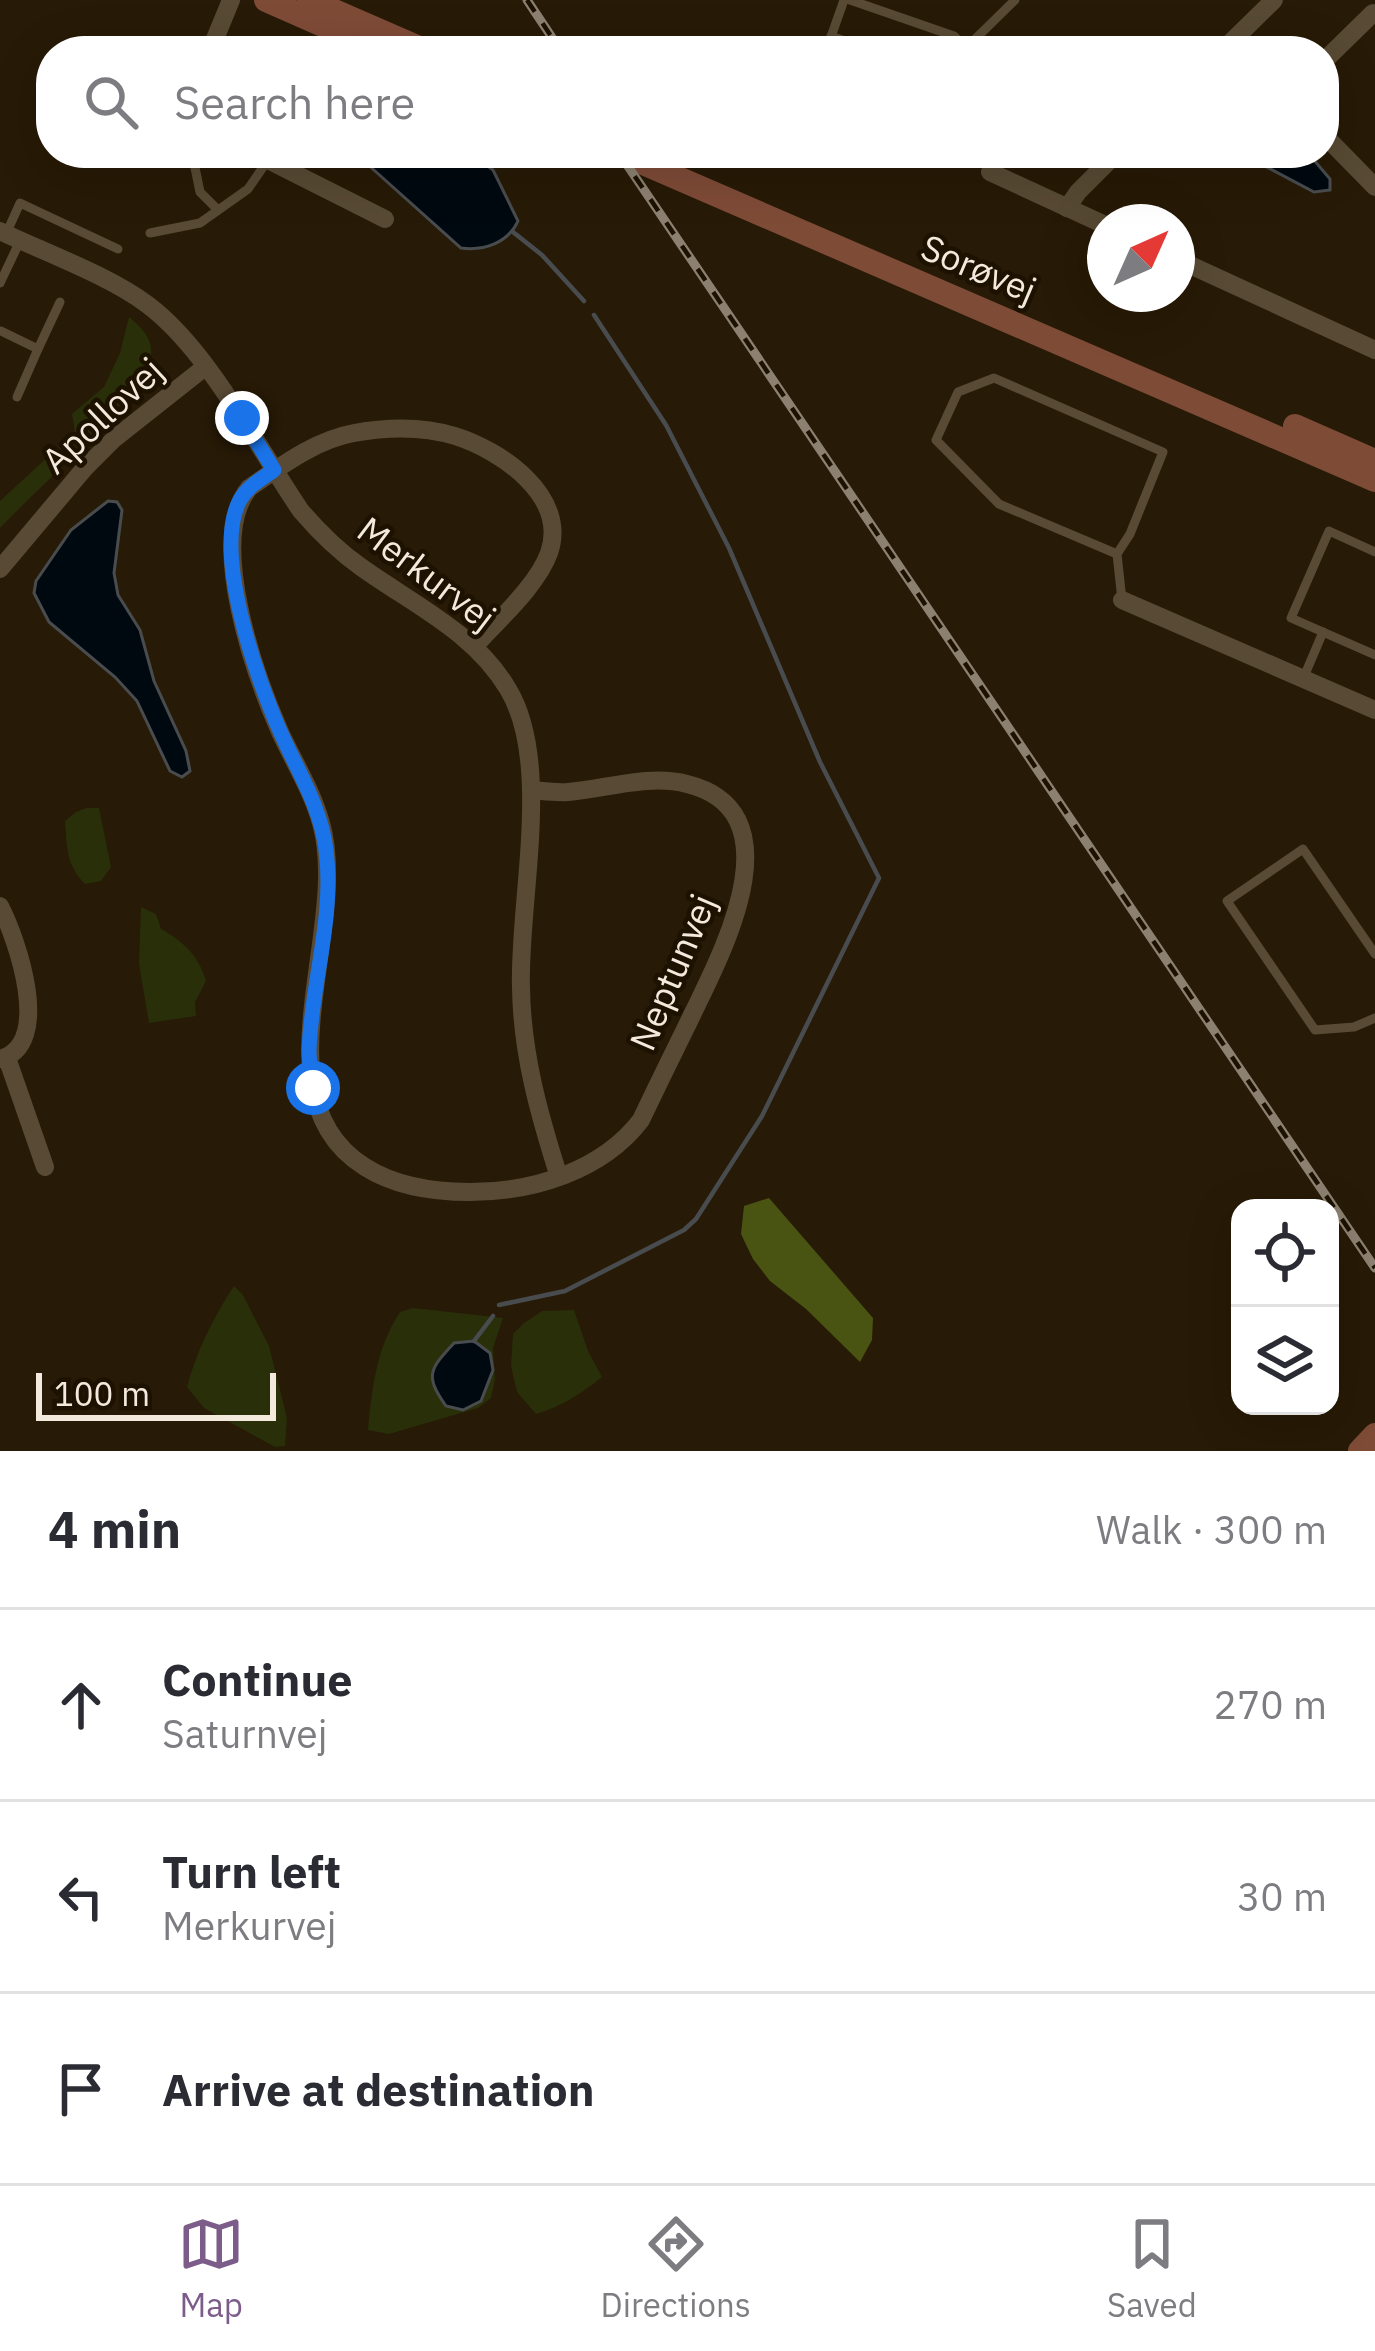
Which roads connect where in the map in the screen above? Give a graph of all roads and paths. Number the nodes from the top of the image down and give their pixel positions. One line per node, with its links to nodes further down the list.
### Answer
1 (231, 0): 8 (street)
2 (266, 0): 9 (street)
3 (309, 0): 10 (street)
4 (847, 0): 11 (lane); 12 (lane)
5 (1015, 0): 13 (lane)
6 (1274, 0): 14 (street)
7 (1373, 14): 15 (street)
8 (216, 36)
9 (348, 36)
10 (392, 36)
11 (831, 36)
12 (954, 36)
13 (978, 36)
14 (1237, 36)
15 (1339, 47)
16 (1339, 150): 24 (street)
17 (195, 168): 26 (lane)
18 (256, 168): 26 (lane)
19 (285, 168): 28 (street)
20 (674, 168): 43 (street, Sorøvej)
21 (675, 168): 41 (street, Sorøvej)
22 (1102, 168): 25 (street)
23 (990, 172): 25 (street)
24 (1375, 187)
25 (1066, 208): 27 (street)
26 (218, 210): 29 (lane)
27 (1087, 218)
28 (386, 219)
29 (150, 233)
30 (9, 235): 31 (lane); 33 (lane); 39 (street, Merkurvej)
31 (118, 249)
32 (1195, 267): 38 (street)
33 (0, 283)
34 (60, 302): 37 (lane)
35 (0, 318): 36 (lane)
36 (0, 332): 37 (lane)
37 (38, 350): 40 (lane)
38 (1375, 350)
39 (205, 367): 42 (street, Merkurvej); 46 (street, Apollovej)
40 (16, 398)
41 (1375, 461)
42 (274, 470): 49 (street, Merkurvej); 49 (street); 59 (street, Neptunvej)
43 (1375, 480)
44 (1375, 552): 48 (lane)
45 (1117, 554): 45 (lane); 47 (lane)
46 (0, 569)
47 (1122, 600): 51 (street)
48 (1324, 632): 50 (lane); 51 (lane)
49 (475, 646): 53 (street, Merkurvej)
50 (1375, 655)
51 (1303, 679): 52 (street)
52 (1375, 710)
53 (531, 790): 59 (street, Merkurvej); 59 (street, Neptunvej)
54 (0, 906): 57 (street)
55 (1375, 954): 56 (lane)
56 (1375, 1018)
57 (4, 1058): 58 (street)
58 (46, 1167)
59 (559, 1177)
60 (1375, 1435): 61 (street)
61 (1360, 1451)

